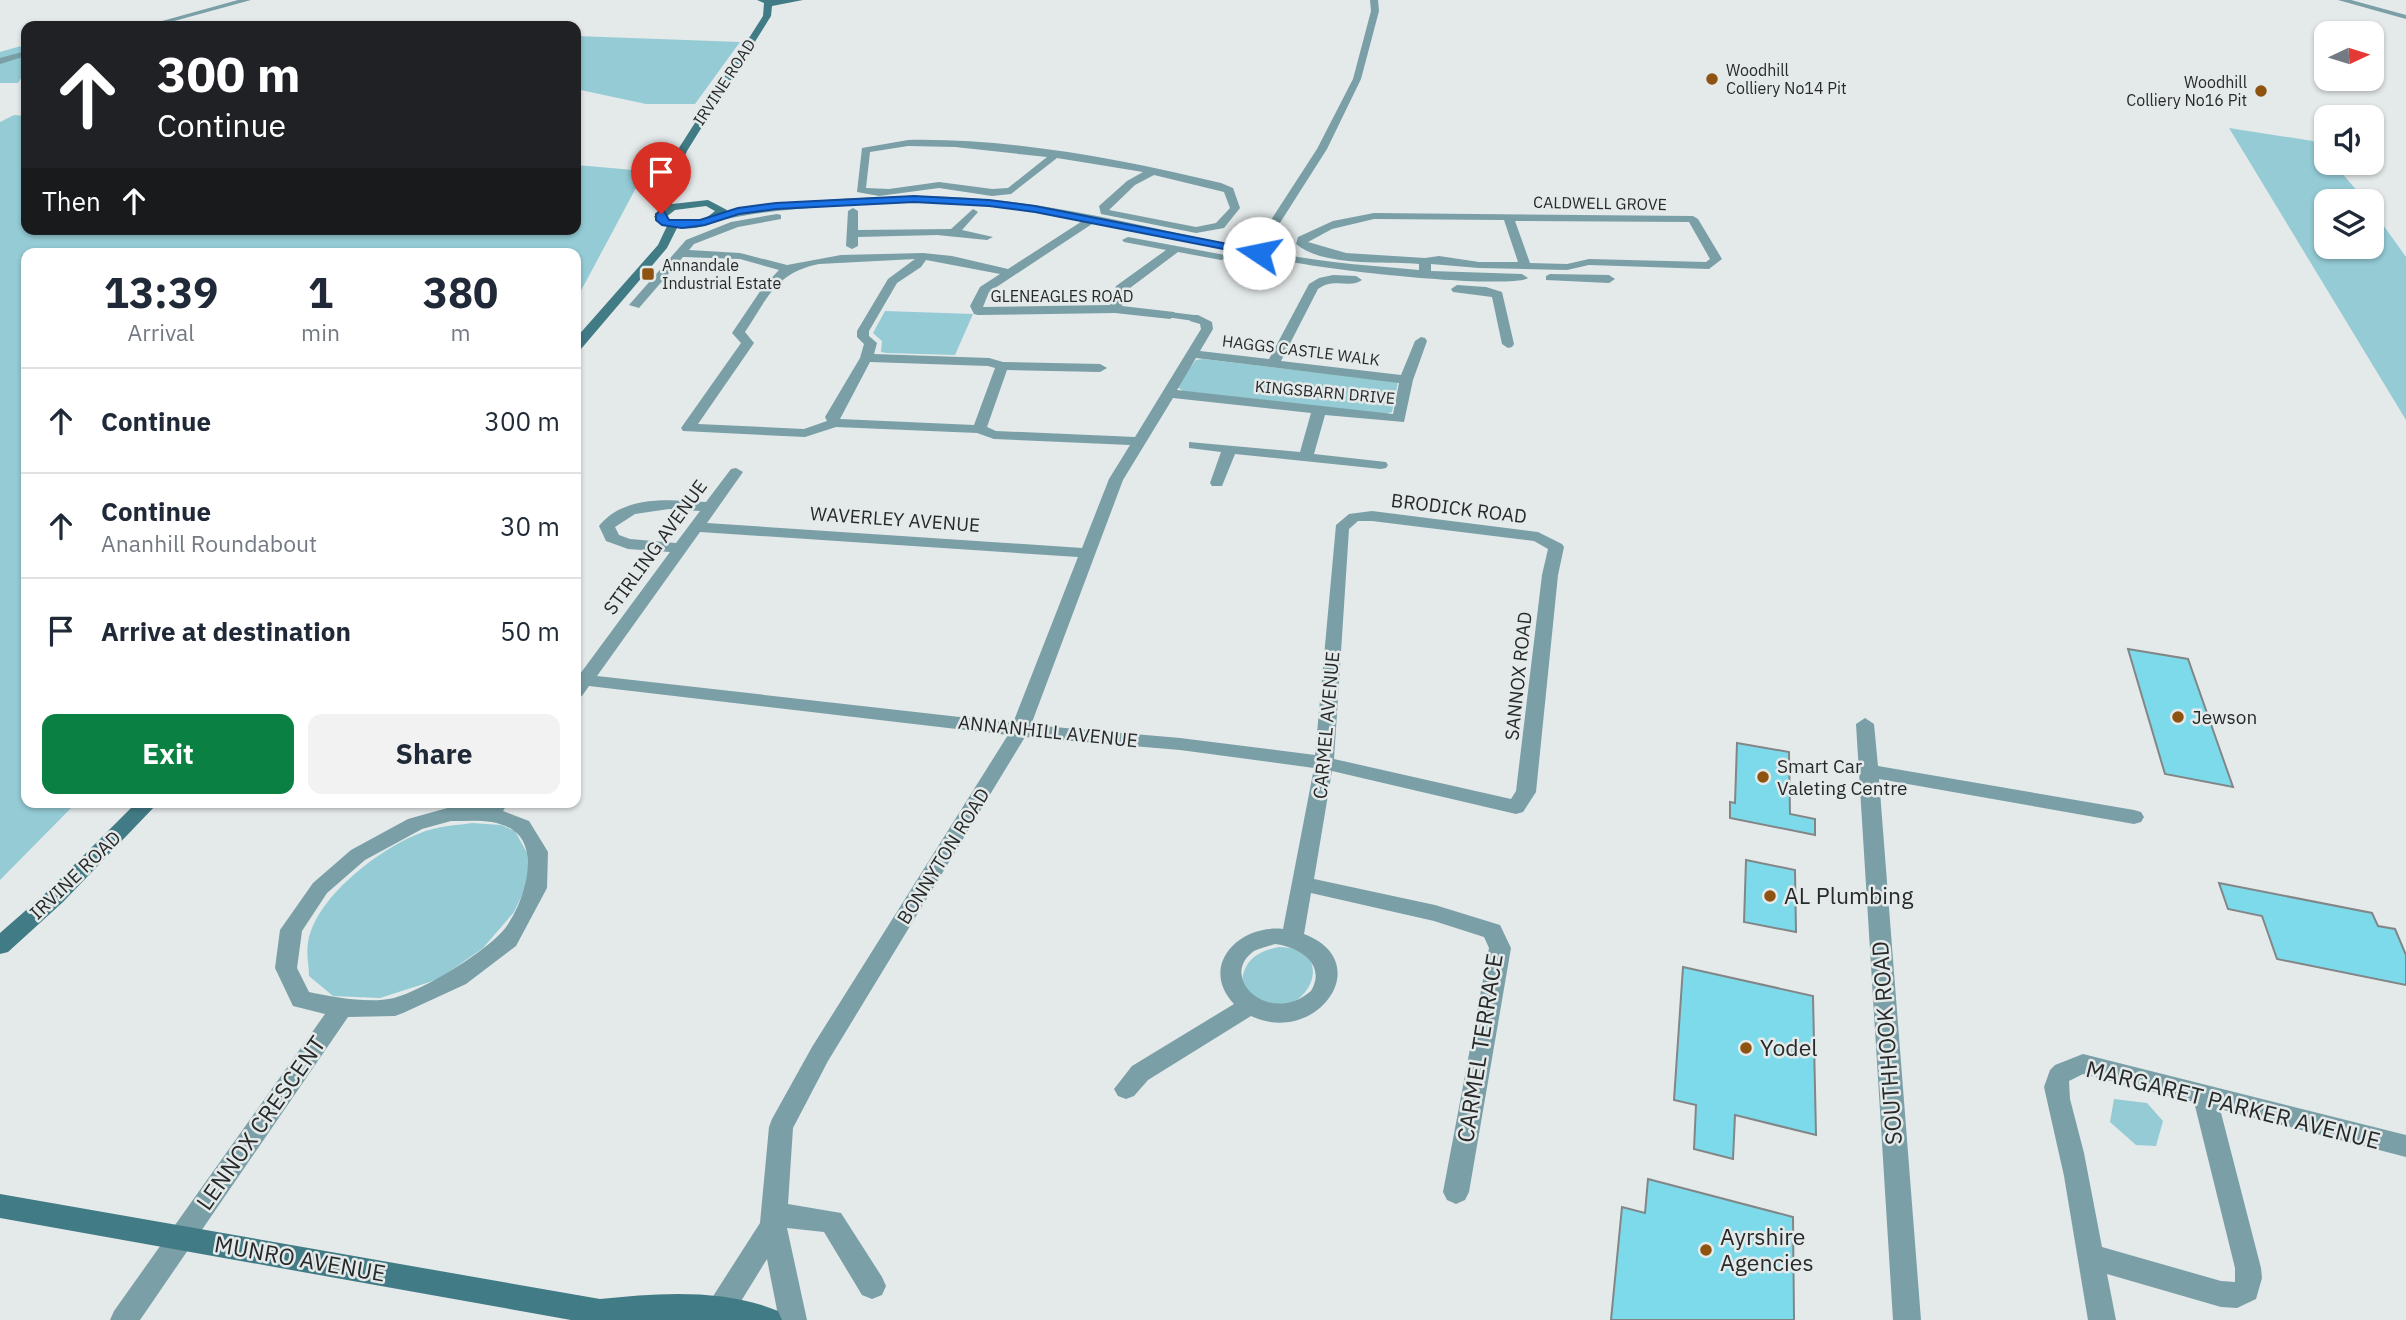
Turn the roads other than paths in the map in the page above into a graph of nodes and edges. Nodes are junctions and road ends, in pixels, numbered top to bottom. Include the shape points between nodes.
1 (247, 0) edge
2 (1374, 0) edge
3 (2342, 0) edge
4 (797, 1) edge
5 (764, 2) edge
6 (767, 16) junction
7 (2406, 17) edge
8 (167, 21) edge
9 (21, 55) edge
10 (0, 61) edge
11 (1055, 155) junction
12 (1152, 172) junction
13 (938, 185) junction
14 (671, 188) junction
15 (933, 200) junction
16 (700, 202) junction
17 (716, 205) junction
18 (768, 207) junction
19 (665, 210) junction
20 (853, 211) dead end
21 (973, 212) dead end
22 (777, 217) dead end
23 (1508, 217) junction
24 (717, 218) junction
25 (1091, 220) junction
26 (701, 223) junction
27 (673, 225) junction
28 (955, 232) junction
29 (853, 234) junction
30 (987, 237) dead end
31 (1128, 240) dead end
32 (663, 246) junction
33 (1175, 249) junction
34 (1251, 249) junction
35 (680, 253) junction
36 (923, 256) junction
37 (1221, 257) dead end
38 (851, 259) junction
39 (1425, 261) junction
40 (1525, 266) junction
41 (788, 269) junction
42 (1008, 273) junction
43 (1425, 275) junction
44 (1609, 279) dead end
45 (635, 305) dead end
46 (1115, 309) junction
47 (1170, 316) joint
48 (1194, 318) joint
49 (581, 340) edge
50 (1421, 341) dead end
51 (1508, 344) dead end
52 (1192, 354) junction
53 (866, 358) junction
54 (1273, 364) junction
55 (1003, 366) junction
56 (1100, 368) dead end
57 (1406, 380) junction
58 (1168, 393) junction
59 (1319, 410) junction
60 (835, 423) junction
61 (979, 429) junction
62 (1138, 442) junction
63 (1194, 445) dead end
64 (1229, 449) junction
65 (1306, 457) junction
66 (1381, 465) dead end
67 (736, 472) dead end
68 (1217, 483) dead end
69 (710, 508) junction
70 (1354, 517) joint
71 (698, 527) junction
72 (1556, 547) joint
73 (680, 548) junction
74 (1090, 553) junction
75 (581, 681) edge
76 (581, 684) edge
77 (1866, 724) dead end
78 (1020, 730) junction
79 (1324, 763) junction
80 (1870, 771) junction
81 (1516, 807) joint
82 (143, 808) edge
83 (495, 808) edge
84 (2134, 817) dead end
85 (1304, 884) junction
86 (1292, 938) junction
87 (0, 946) edge
88 (1248, 1006) junction
89 (342, 1008) junction
90 (1126, 1089) dead end
91 (2205, 1097) junction
92 (2406, 1146) edge
93 (1456, 1192) dead end
94 (0, 1206) edge
95 (774, 1221) junction
96 (179, 1237) junction
97 (2089, 1256) junction
98 (872, 1286) dead end
99 (715, 1315) edge
100 (605, 1316) edge
101 (124, 1320) edge
102 (768, 1320) edge
103 (793, 1320) edge
104 (1907, 1320) edge
105 (2102, 1320) edge

1 - 8 street
2 - 34 street via 1357,79 1322,149 1260,246
3 - 7 street
4 - 5 main road
4 - 6 main road, IRVINE ROAD
5 - 6 main road, IRVINE ROAD
6 - 14 main road, IRVINE ROAD via 692,132
9 - 10 street
11 - 12 street
11 - 13 street via 1007,192
11 - 13 street via 962,144 883,145 866,150 861,190
12 - 12 street via 1114,196 1103,208 1105,212 1196,230 1220,226 1235,208 1229,190
13 - 15 street
14 - 16 main road
14 - 19 main road, IRVINE ROAD
15 - 18 street
15 - 25 street via 989,203
16 - 17 main road
16 - 19 main road
17 - 18 street
17 - 24 main road via 722,211
18 - 24 street
19 - 27 main road via 659,217
20 - 29 street
21 - 28 street
22 - 35 street via 714,231 690,242
23 - 39 street, CALDWELL GROVE via 1374,216 1343,220 1302,239 1302,244 1325,251
23 - 40 street, CALDWELL GROVE
23 - 40 street, CALDWELL GROVE via 1693,219 1716,258 1709,266 1589,262 1567,267
24 - 26 main road
25 - 34 street
25 - 42 street, GLENEAGLES ROAD
26 - 27 main road
26 - 32 main road
27 - 32 main road
28 - 29 street
28 - 30 street
29 - 38 street
31 - 33 street
32 - 49 main road
33 - 37 street
33 - 46 street via 1120,289
34 - 43 street via 1329,265
35 - 41 street via 740,256
35 - 45 street
36 - 38 street
36 - 42 street
36 - 53 street via 892,281 863,331 863,337 872,343
38 - 41 street
39 - 40 street, CALDWELL GROVE
39 - 43 street
41 - 60 street via 738,333 748,342 688,428 805,433
42 - 46 street, GLENEAGLES ROAD via 984,290 978,311
43 - 44 street
46 - 47 street, GLENEAGLES ROAD
47 - 48 street
48 - 52 street, BONNYTON ROAD via 1206,322 1208,329
50 - 57 street, KINGSBARN DRIVE
51 - 54 street via 1498,295 1330,278 1313,287
52 - 54 street, HAGGS CASTLE WALK
52 - 58 street, BONNYTON ROAD
53 - 55 street
53 - 60 street via 832,417
54 - 57 street, HAGGS CASTLE WALK
55 - 56 street via 1074,362
55 - 61 street
57 - 59 street, KINGSBARN DRIVE via 1399,419
58 - 59 street, KINGSBARN DRIVE
58 - 62 street, BONNYTON ROAD
59 - 65 street
60 - 61 street
61 - 62 street via 994,435
62 - 74 street, BONNYTON ROAD via 1117,478
63 - 64 street
64 - 65 street
64 - 68 street
65 - 66 street
67 - 69 street, STIRLING AVENUE
69 - 71 street, STIRLING AVENUE
69 - 73 street via 640,507 624,511 607,526 612,538 628,544
70 - 72 street, BRODICK ROAD via 1538,537
70 - 79 street, CARMEL AVENUE via 1341,528
71 - 73 street, STIRLING AVENUE
71 - 74 street, WAVERLEY AVENUE
72 - 81 street, SANNOX ROAD via 1525,792
73 - 75 street, STIRLING AVENUE
74 - 78 street, BONNYTON ROAD
76 - 78 street, ANNANHILL AVENUE
77 - 80 street, SOUTHHOOK ROAD
78 - 79 street, ANNANHILL AVENUE
78 - 95 street, BONNYTON ROAD via 820,1054 781,1127
79 - 81 street, ANNANHILL AVENUE
79 - 85 street, CARMEL AVENUE
80 - 84 street
80 - 104 street, SOUTHHOOK ROAD
82 - 87 main road, IRVINE ROAD
83 - 89 street, LENNOX CRESCENT via 522,826 538,852 537,888 508,940 458,978 395,1007
83 - 89 street, LENNOX CRESCENT via 415,824 358,855 320,888 291,930 286,968 301,1000
85 - 86 street, CARMEL AVENUE
85 - 93 street, CARMEL TERRACE via 1435,913 1492,931 1500,948
86 - 88 street via 1259,938 1233,958 1228,968 1230,985
86 - 88 street via 1321,956 1328,970 1319,999 1303,1010 1285,1014
88 - 90 street via 1140,1073
89 - 96 street, LENNOX CRESCENT
91 - 92 street, MARGARET PARKER AVENUE
91 - 97 street, MARGARET PARKER AVENUE via 2082,1064 2065,1070 2057,1082 2059,1105 2079,1181
91 - 97 street via 2248,1268 2246,1290 2237,1295 2221,1294
94 - 96 main road, MUNRO AVENUE
95 - 98 street via 832,1221
95 - 99 street, BONNYTON ROAD
95 - 103 street, BONNYTON ROAD
96 - 100 main road, MUNRO AVENUE
96 - 101 street, LENNOX CRESCENT
97 - 105 street, MARGARET PARKER AVENUE
99 - 100 main road, MUNRO AVENUE via 657,1306
99 - 102 main road, MUNRO AVENUE

